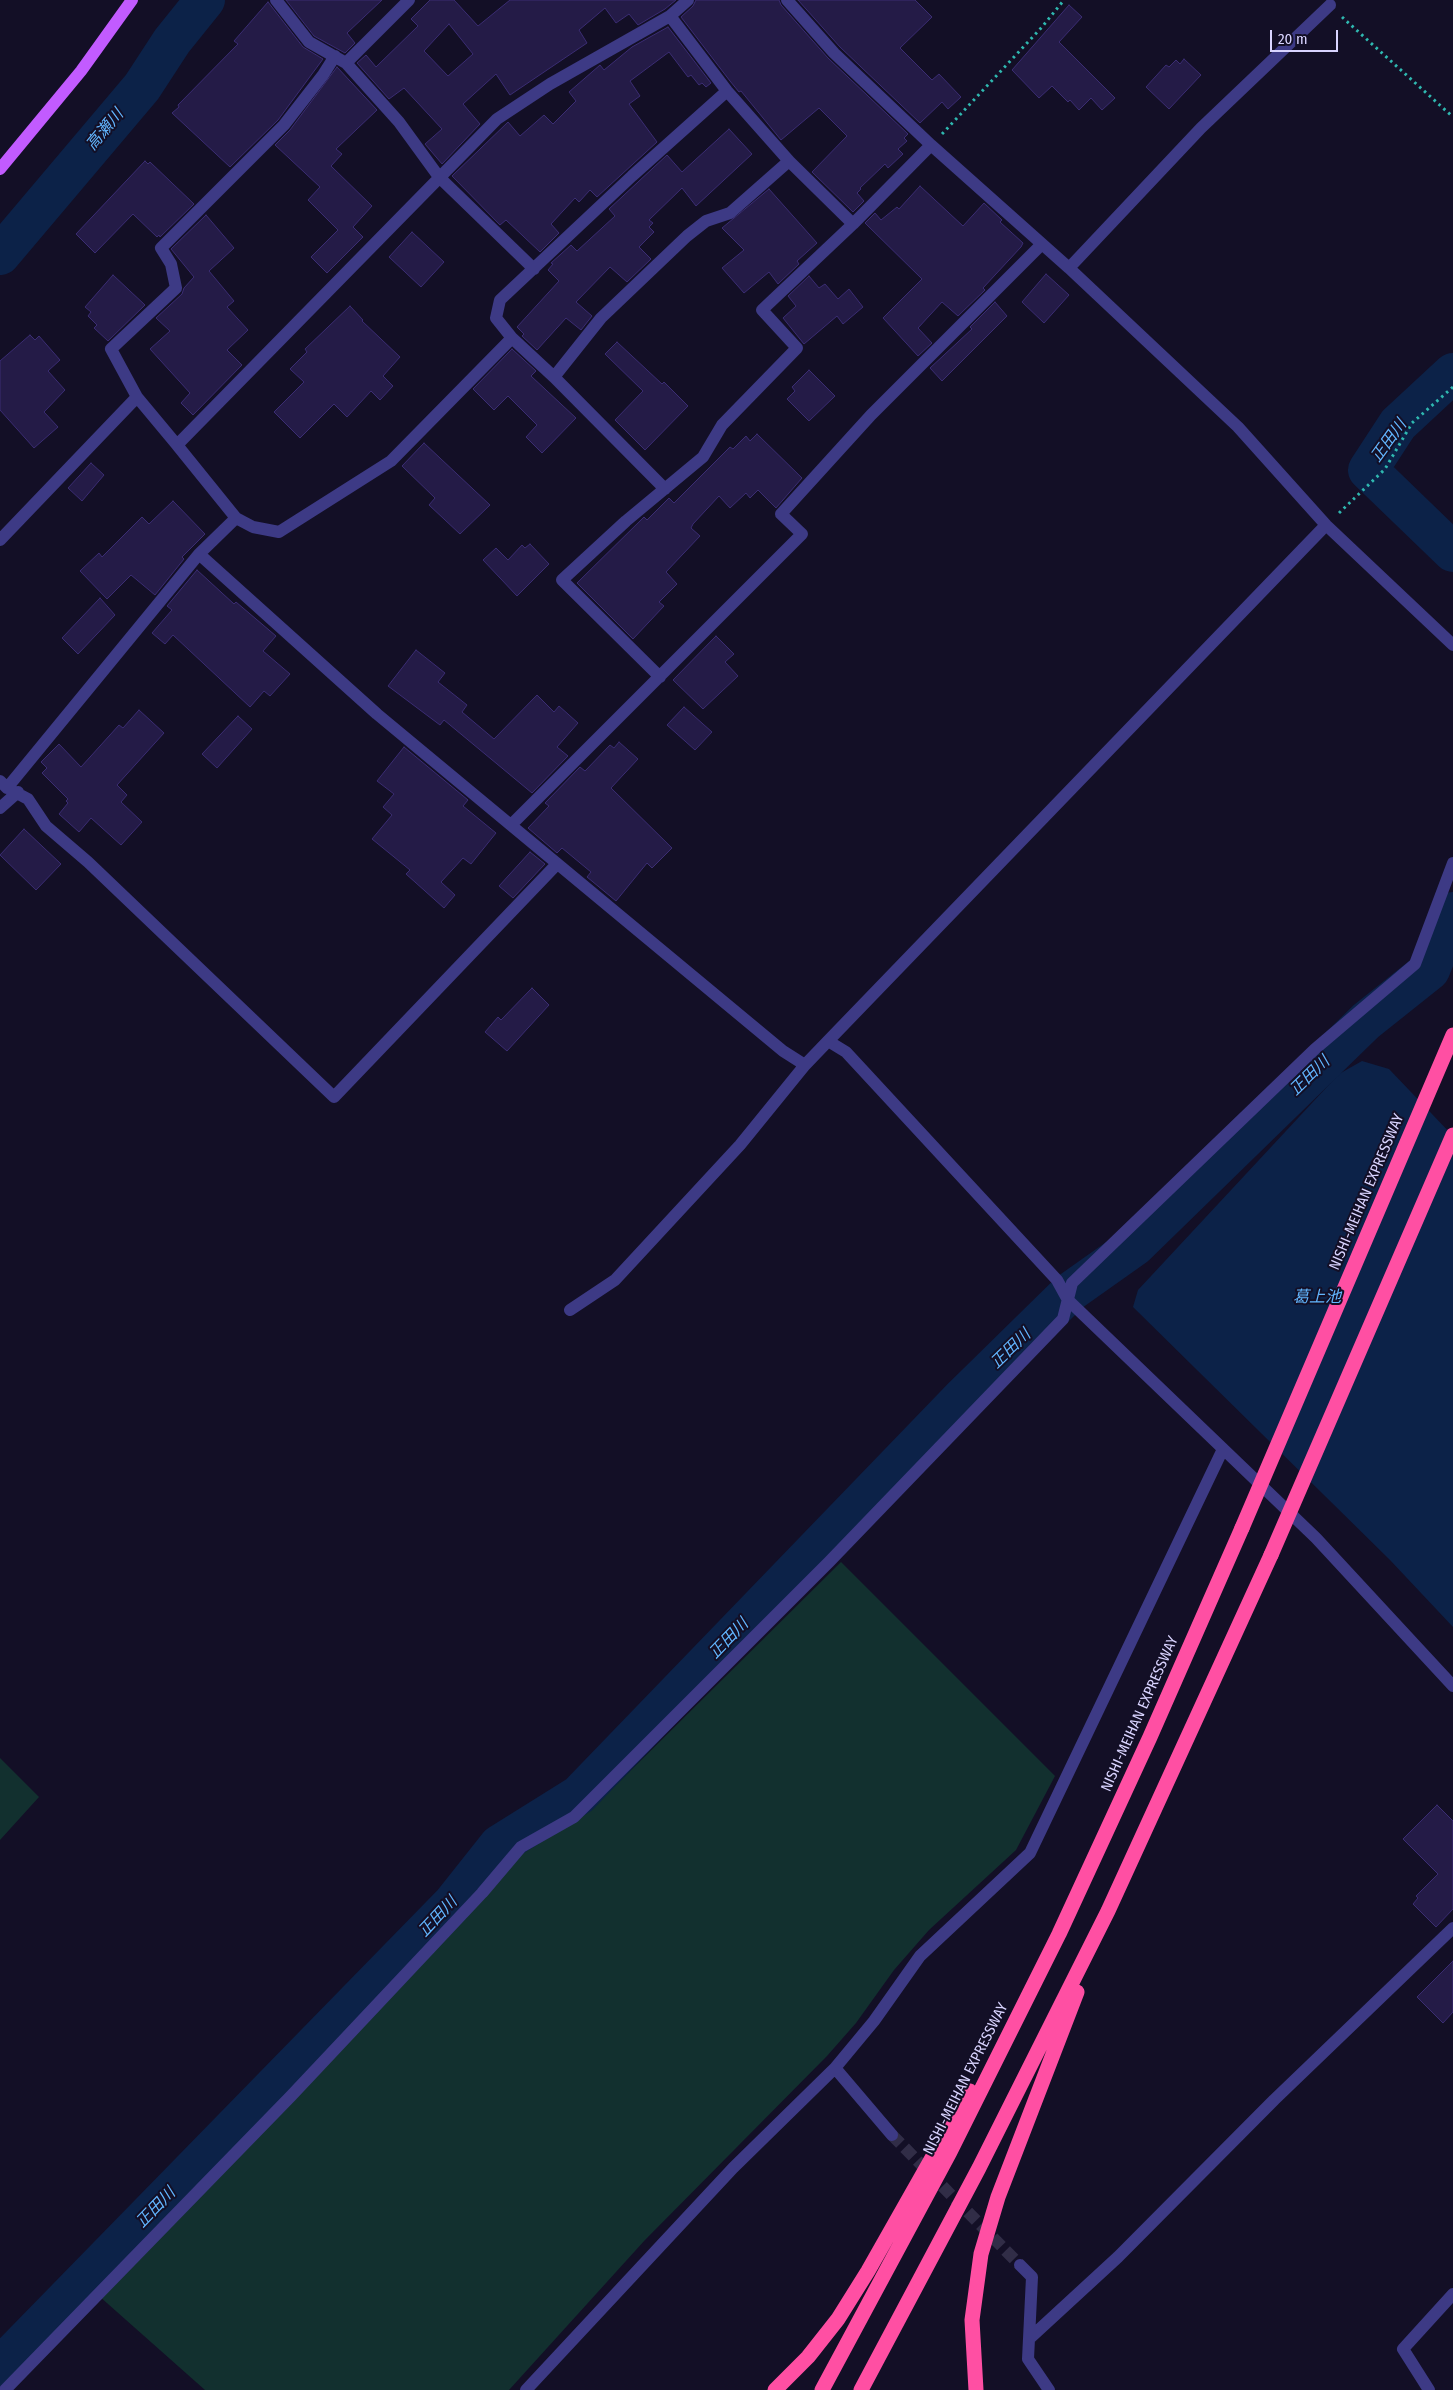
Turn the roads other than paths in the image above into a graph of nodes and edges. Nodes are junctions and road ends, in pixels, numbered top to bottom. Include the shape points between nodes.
1 (132, 0) edge
2 (276, 0) edge
3 (409, 0) edge
4 (688, 0) edge
5 (787, 0) edge
6 (1330, 5) road end
7 (670, 16) junction
8 (340, 59) junction
9 (727, 91) junction
10 (931, 145) junction
11 (789, 162) junction
12 (0, 169) edge
13 (439, 176) junction
14 (853, 224) junction
15 (1041, 245) junction
16 (1069, 268) junction
17 (534, 270) junction
18 (512, 338) junction
19 (554, 377) junction
20 (138, 397) junction
21 (177, 445) junction
22 (665, 489) junction
23 (236, 518) junction
24 (1326, 525) junction
25 (0, 540) edge
26 (199, 554) junction
27 (1453, 645) edge
28 (660, 677) junction
29 (8, 787) edge
30 (0, 808) edge
31 (512, 824) junction
32 (1453, 863) edge
33 (557, 864) junction
34 (1453, 1035) edge
35 (828, 1041) junction
36 (805, 1064) junction
37 (1453, 1135) edge
38 (1068, 1300) junction
39 (570, 1310) dead end
40 (1223, 1449) junction
41 (1453, 1686) edge
42 (1108, 1911) junction
43 (1453, 1928) edge
44 (1059, 1934) junction
45 (835, 2068) junction
46 (892, 2135) tunnel mouth
47 (1020, 2265) tunnel mouth
48 (1453, 2294) edge
49 (1030, 2338) junction
50 (5, 2390) edge
51 (526, 2390) edge
52 (775, 2390) edge
53 (822, 2390) edge
54 (861, 2390) edge
55 (976, 2390) edge
56 (1049, 2390) edge
57 (1429, 2390) edge

1 - 12 main road via 81,70
2 - 8 street via 310,42
3 - 8 street
4 - 7 street
5 - 10 street via 834,52
6 - 16 street via 1201,128
7 - 9 street
7 - 13 street via 550,84 497,119
8 - 13 street via 399,122
8 - 20 street via 323,75 284,125 161,248 171,264 176,288 110,349
9 - 11 street
9 - 17 street
10 - 14 street
10 - 15 street
11 - 14 street
11 - 19 street via 730,213 706,221 687,236 601,318
13 - 17 street
13 - 21 street
14 - 22 street via 762,310 797,348 722,426 703,457
15 - 16 street
15 - 28 street via 872,415 781,514 802,534
16 - 24 street via 1238,427
17 - 18 street via 500,300 496,318
18 - 19 street
18 - 23 street via 391,461 353,486 279,532 253,528
19 - 22 street
20 - 21 street
20 - 25 street
21 - 23 street
22 - 28 street via 562,580
23 - 26 street
24 - 27 street
24 - 35 street
26 - 29 street
26 - 31 street via 377,714
28 - 31 street
29 - 30 street
29 - 33 street via 28,799 46,826 334,1097
31 - 33 street
32 - 38 street via 1415,964 1315,1049 1072,1283
33 - 36 street via 775,1045
34 - 44 highway, NISHI-MEIHAN EXPRESSWAY, bridge via 1242,1528
35 - 36 street
35 - 38 street via 846,1052 866,1073 1057,1280
36 - 39 street via 740,1145 615,1280
37 - 42 highway, bridge via 1271,1555
38 - 40 street
38 - 50 street via 1064,1319 836,1555 574,1817 521,1846 482,1893 291,2096
40 - 41 street via 1316,1538
40 - 45 street via 1030,1853 920,1956 874,2021
42 - 54 highway via 979,2168
42 - 55 highway via 988,2230 976,2283 972,2320
43 - 49 street via 1274,2100 1118,2257
44 - 52 highway via 848,2303 808,2357
44 - 53 highway, NISHI-MEIHAN EXPRESSWAY via 950,2152
45 - 46 street
45 - 51 street via 733,2168
47 - 49 street via 1032,2277
48 - 57 street via 1402,2349
49 - 56 street via 1028,2359

